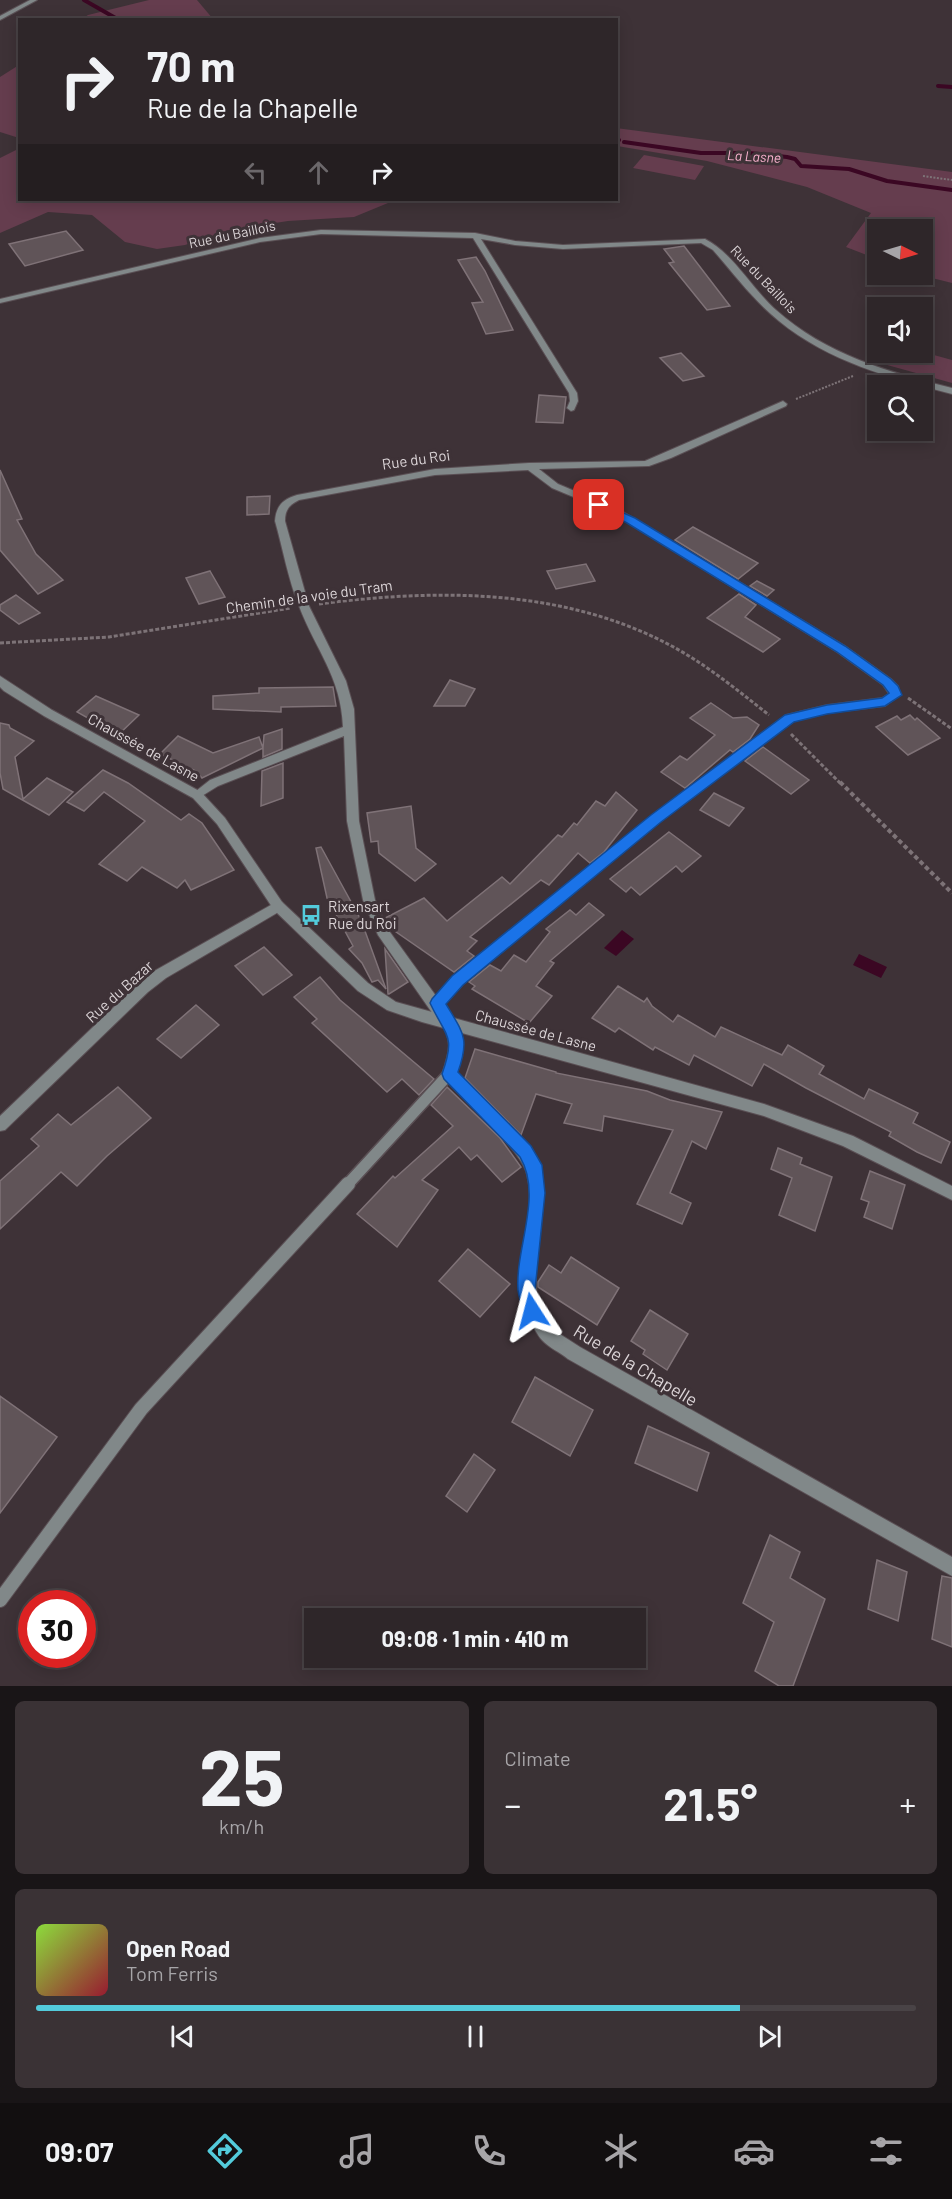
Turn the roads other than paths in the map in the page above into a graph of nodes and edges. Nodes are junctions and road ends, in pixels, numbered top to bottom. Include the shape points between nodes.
1 (33, 0) edge
2 (0, 18) edge
3 (475, 235) junction
4 (0, 301) edge
5 (952, 391) edge
6 (783, 404) road end
7 (571, 408) dead end
8 (529, 466) junction
9 (0, 680) edge
10 (348, 730) junction
11 (197, 795) junction
12 (278, 906) junction
13 (449, 1023) junction
14 (449, 1074) junction
15 (0, 1125) edge
16 (952, 1193) edge
17 (952, 1567) edge
18 (0, 1600) edge

1 - 2 street
3 - 4 street, Rue du Baillois via 297,234
3 - 5 street, Rue du Baillois via 563,247 709,243 781,319 834,353 867,369
3 - 7 street via 573,393
6 - 8 street, Rue du Roi via 646,464
8 - 10 street, Rue du Roi via 435,471 387,479 288,502 282,508 280,521 304,606 341,681
8 - 13 street via 555,486 617,512 832,643 887,682 896,695 885,702 807,713 781,724 656,819 458,980 438,1003
9 - 11 street, Chaussée de Lasne via 48,713
10 - 11 street via 214,783
10 - 13 street, Rue du Roi via 353,821 369,900 382,931
11 - 12 street, Chaussée de Lasne via 221,820
12 - 13 street, Chaussée de Lasne via 363,987 392,1006
12 - 15 street, Rue du Bazar via 161,974
13 - 14 street via 457,1037
13 - 16 street, Chaussée de Lasne via 764,1110 848,1141
14 - 17 street, Rue de la Chapelle via 533,1165 537,1193 527,1290 532,1311 545,1333 643,1393
14 - 18 lane via 141,1409

